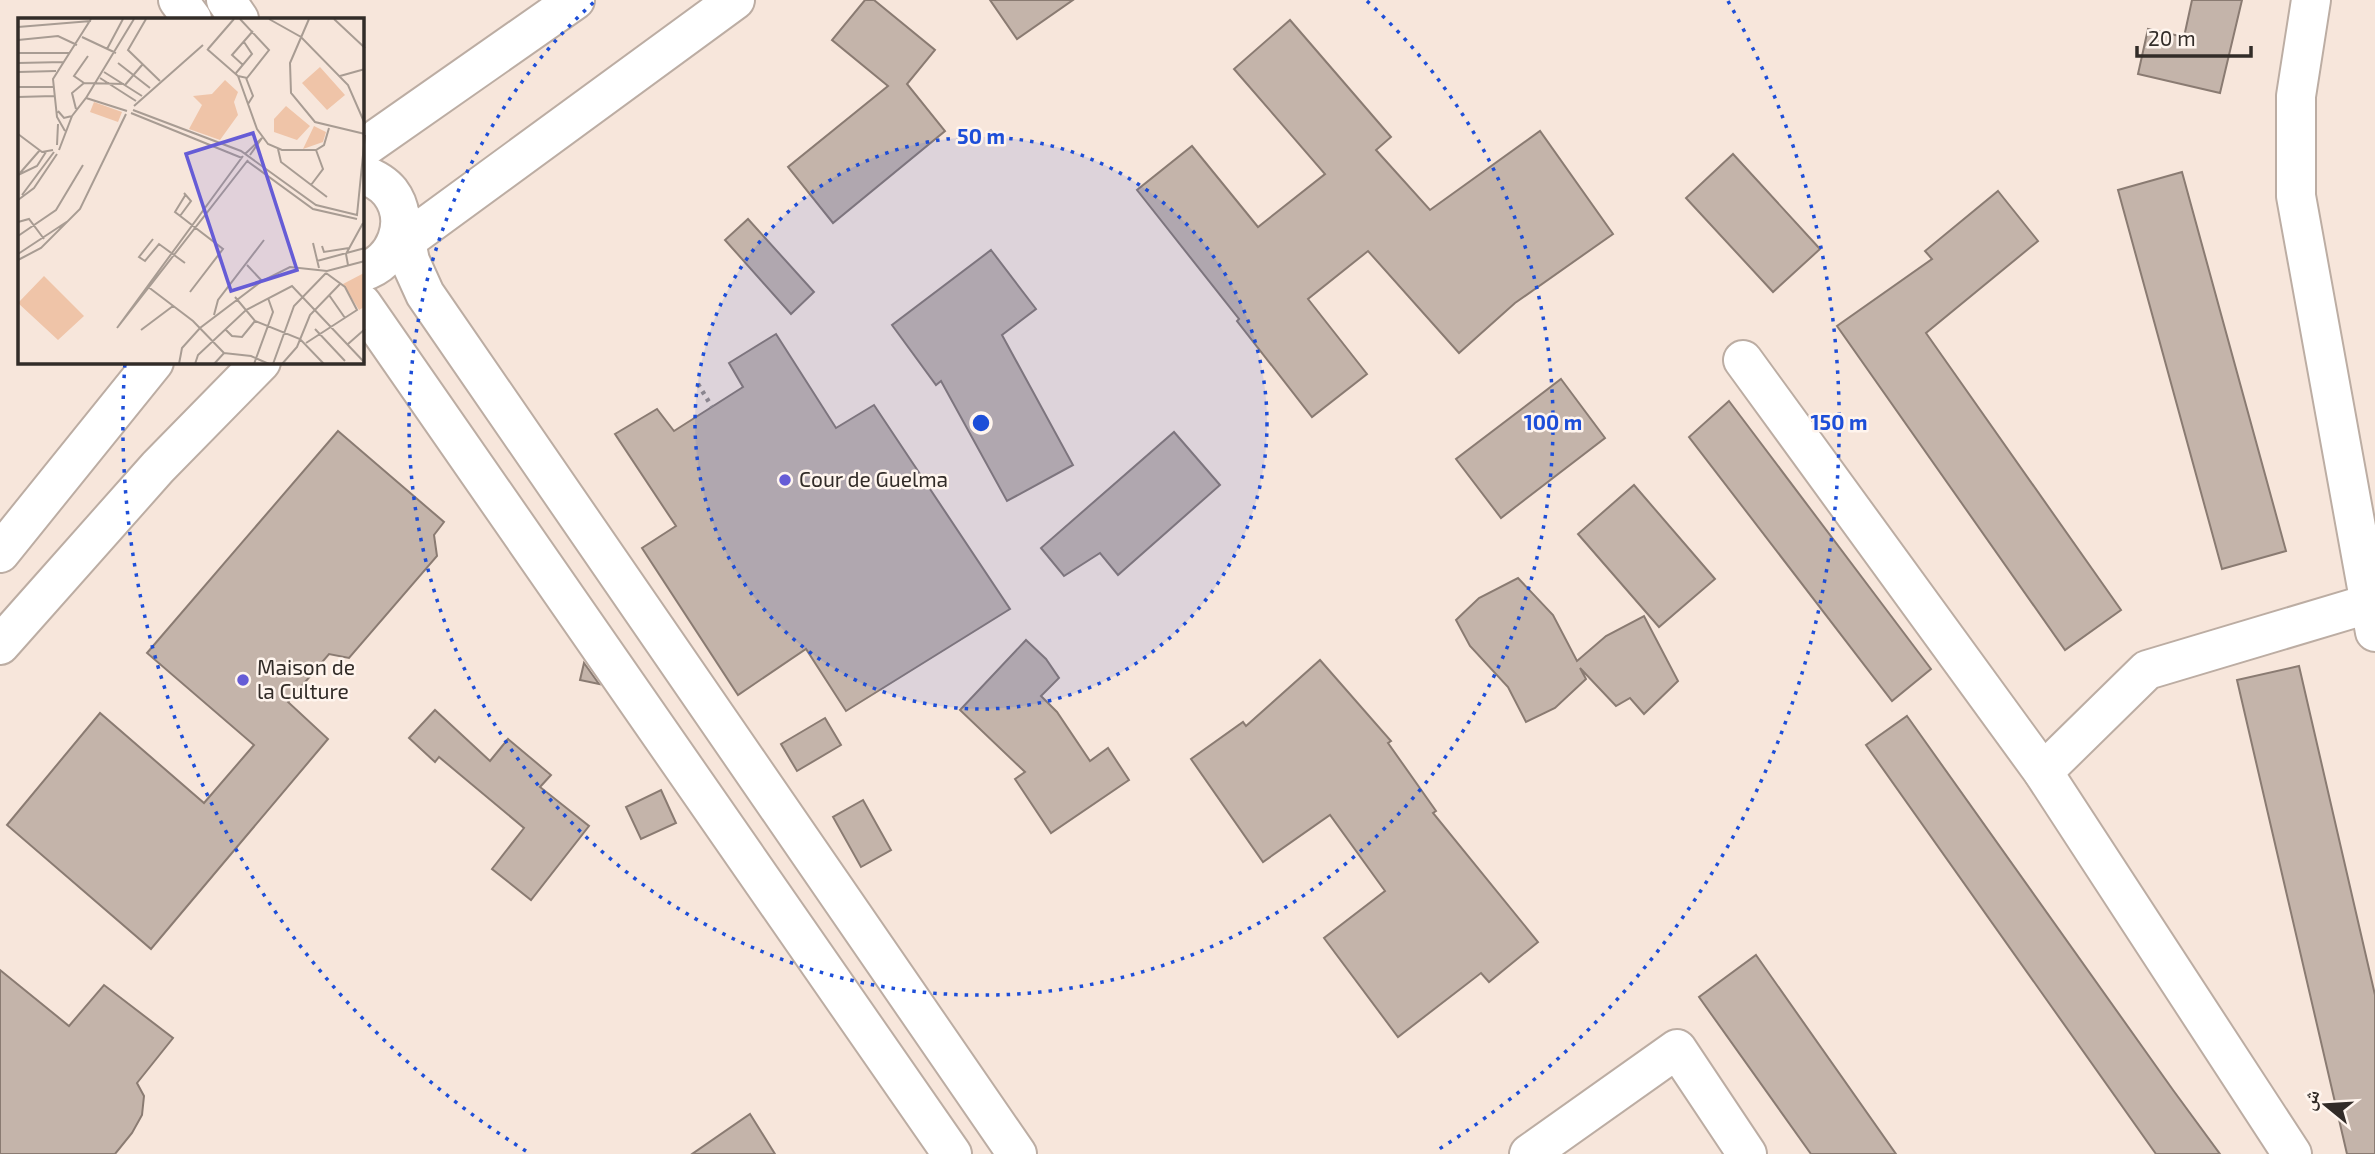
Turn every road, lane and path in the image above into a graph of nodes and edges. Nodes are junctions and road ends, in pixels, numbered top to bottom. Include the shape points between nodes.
1 (178, 0) edge
2 (226, 0) edge
3 (575, 0) edge
4 (735, 0) edge
5 (2311, 0) edge
6 (191, 18) edge
7 (238, 18) edge
8 (364, 148) edge
9 (364, 175) edge
10 (378, 261) edge
11 (1743, 360) dead end
12 (152, 364) edge
13 (259, 364) edge
14 (698, 384) dead end
15 (712, 407) dead end
16 (0, 553) edge
17 (2372, 618) edge
18 (0, 645) edge
19 (2043, 772) junction
20 (952, 1154) edge
21 (1017, 1154) edge
22 (1530, 1154) edge
23 (1747, 1154) edge
24 (2292, 1154) edge

1 - 6 street
2 - 7 street
3 - 8 street
4 - 10 street
5 - 17 street via 2296,96 2297,196
9 - 10 street via 391,193
10 - 20 street
10 - 21 street via 410,261 425,294
11 - 19 street
12 - 16 street
13 - 18 street via 158,467
14 - 15 path
17 - 19 street via 2147,670
19 - 24 street
22 - 23 street via 1677,1049

